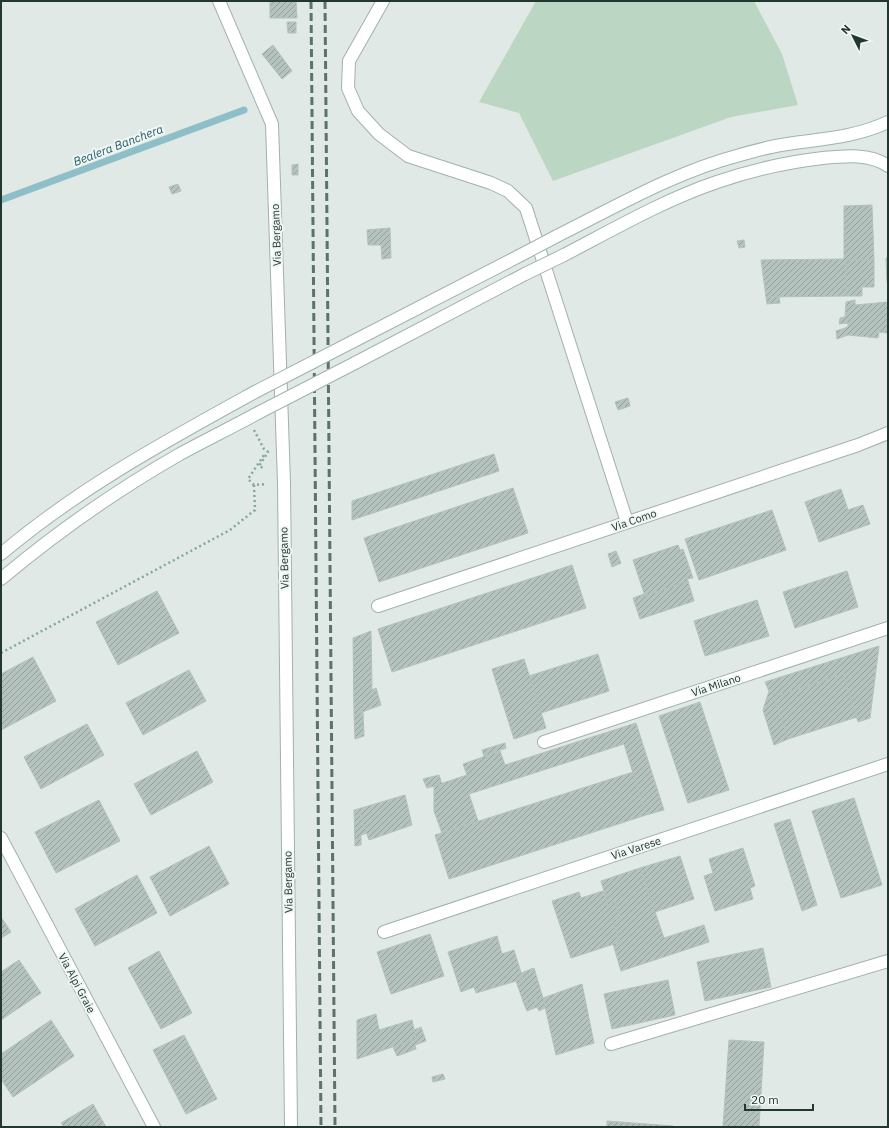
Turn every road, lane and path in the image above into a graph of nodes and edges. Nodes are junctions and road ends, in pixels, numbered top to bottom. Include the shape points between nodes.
1 (219, 1) edge
2 (383, 1) edge
3 (888, 122) edge
4 (888, 166) edge
5 (254, 430) dead end
6 (888, 433) edge
7 (270, 459) dead end
8 (266, 463) dead end
9 (284, 483) junction
10 (254, 485) junction
11 (627, 522) junction
12 (1, 554) edge
13 (1, 579) edge
14 (378, 606) dead end
15 (888, 628) edge
16 (1, 653) edge
17 (544, 742) dead end
18 (888, 764) edge
19 (1, 838) edge
20 (384, 932) dead end
21 (888, 961) edge
22 (611, 1044) dead end
23 (154, 1127) edge
24 (291, 1127) edge

1 - 9 street, Via Bergamo via 272,124
2 - 11 street via 349,61 348,88 358,111 380,134 408,156 491,183 508,192 526,208
3 - 12 street, bridge via 862,132 780,145 740,155 703,166 665,182 178,434 66,504
4 - 13 street, bridge via 862,157 844,156 794,161 716,182 672,200 180,454 47,541
5 - 8 path, bridge via 268,452 259,466 263,468
6 - 11 street, Via Como
7 - 10 path via 264,455 248,479
9 - 10 path
9 - 24 street, Via Bergamo
10 - 16 path via 255,510 230,530
11 - 14 street, Via Como
15 - 17 street, Via Milano
18 - 20 street, Via Varese
19 - 23 street, Via Alpi Graie
21 - 22 street

